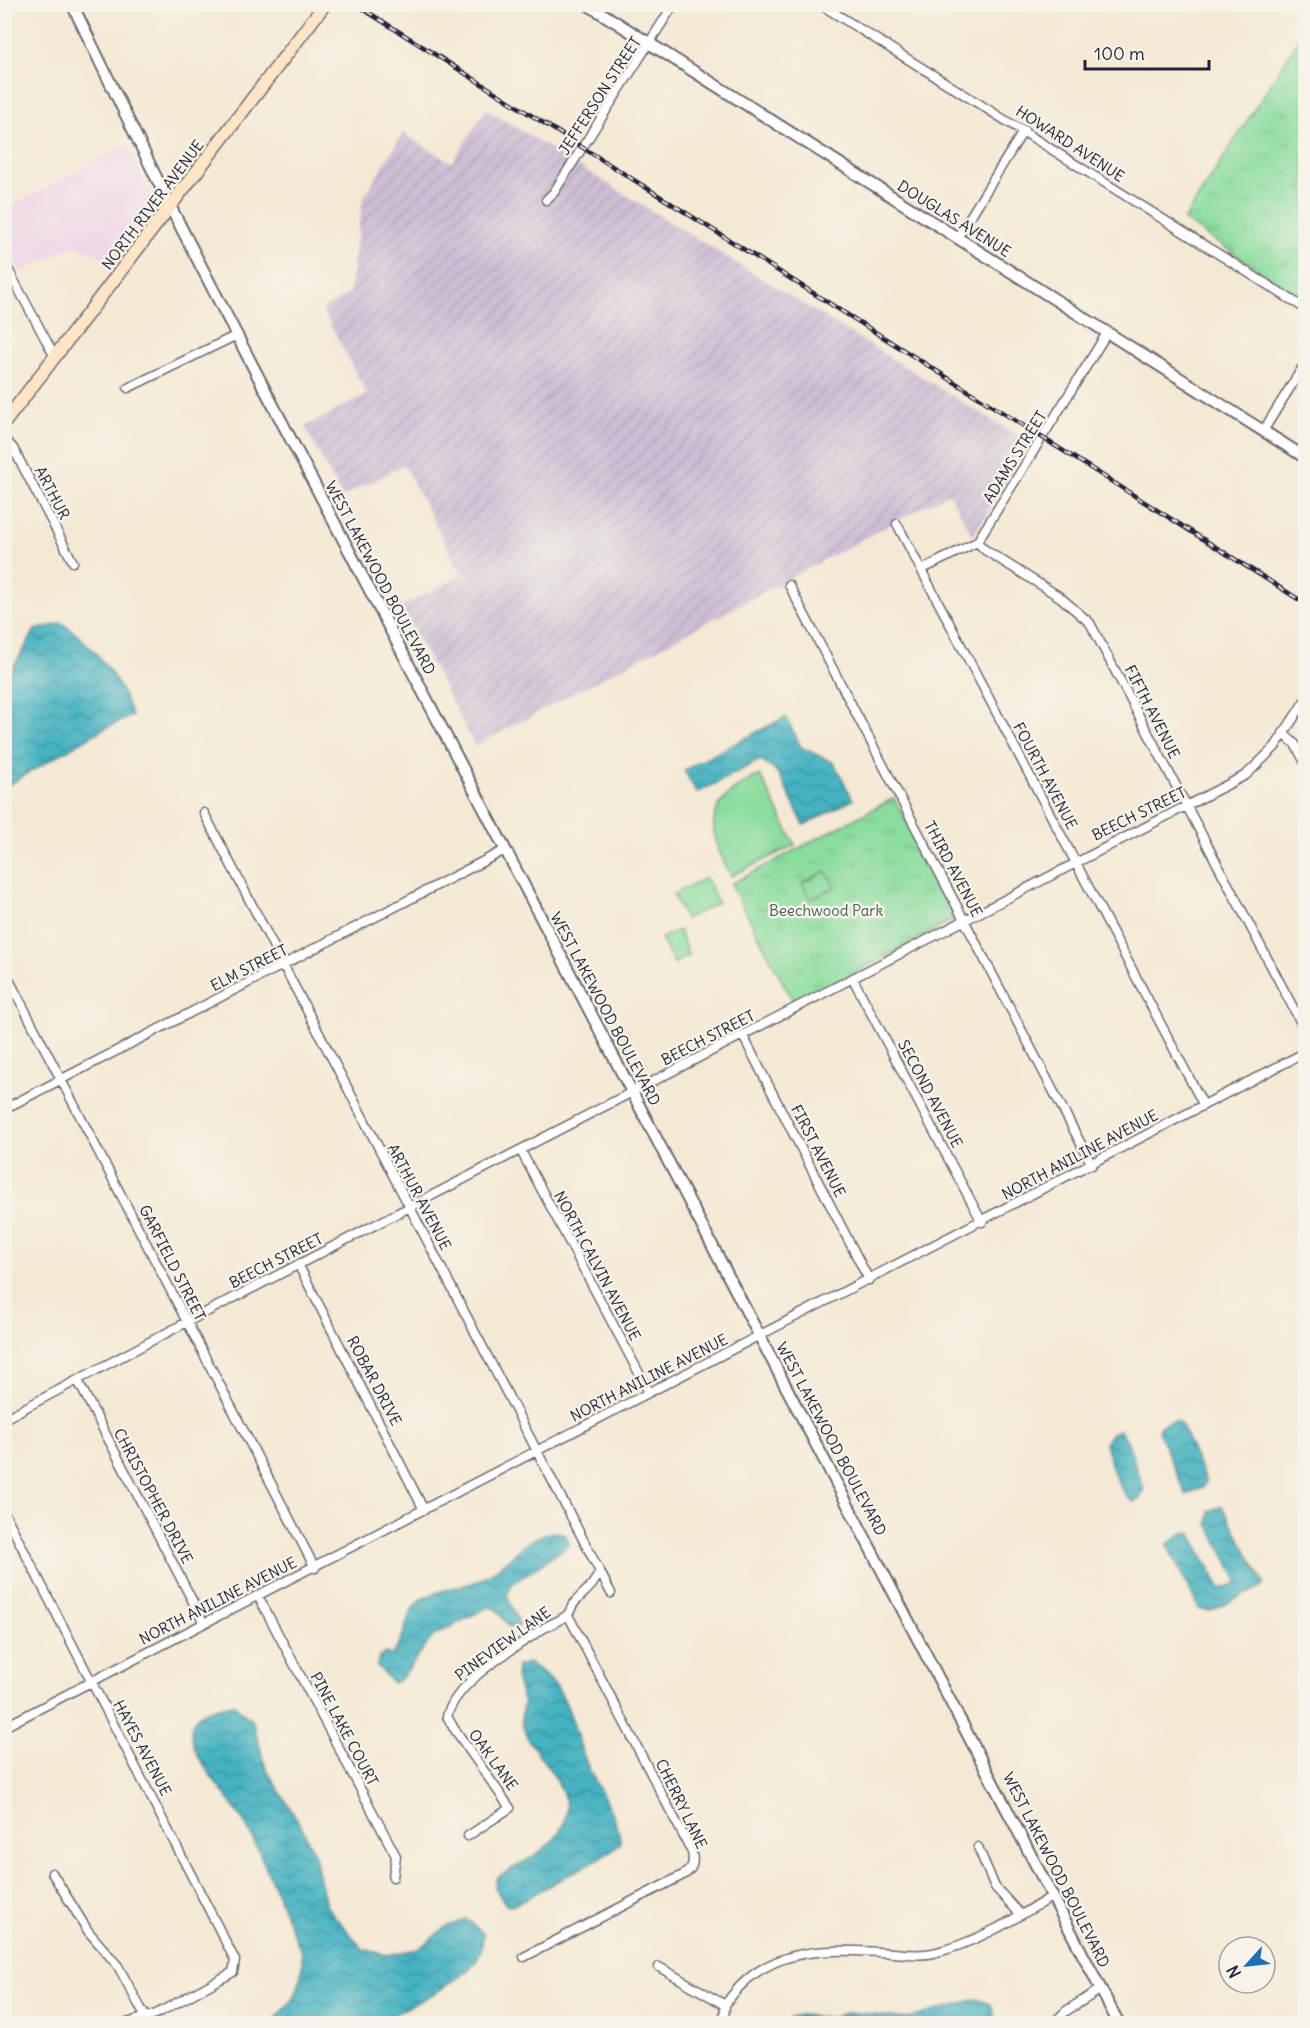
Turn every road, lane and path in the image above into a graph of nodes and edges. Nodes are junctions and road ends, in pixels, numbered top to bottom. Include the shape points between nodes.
1 (72, 4) edge
2 (325, 4) edge
3 (588, 4) edge
4 (674, 4) edge
5 (819, 4) edge
6 (649, 44) junction
7 (1024, 130) junction
8 (546, 200) dead end
9 (170, 206) junction
10 (957, 238) junction
11 (4, 262) edge
12 (1305, 309) edge
13 (1107, 333) junction
14 (237, 335) junction
15 (55, 357) junction
16 (1305, 362) edge
17 (128, 388) dead end
18 (4, 423) edge
19 (1263, 430) junction
20 (4, 439) edge
21 (1305, 458) edge
22 (897, 524) dead end
23 (977, 542) junction
24 (73, 562) dead end
25 (921, 570) junction
26 (789, 585) dead end
27 (1305, 699) edge
28 (1283, 733) junction
29 (1305, 764) edge
30 (1185, 807) junction
31 (204, 813) dead end
32 (505, 850) junction
33 (1074, 861) junction
34 (965, 921) junction
35 (283, 966) junction
36 (4, 970) edge
37 (854, 979) junction
38 (1305, 1032) edge
39 (743, 1036) junction
40 (1305, 1052) edge
41 (62, 1079) junction
42 (631, 1093) junction
43 (1203, 1104) junction
44 (4, 1109) edge
45 (521, 1151) junction
46 (1092, 1165) junction
47 (409, 1207) junction
48 (982, 1222) junction
49 (299, 1266) junction
50 (868, 1280) junction
51 (187, 1322) junction
52 (761, 1336) junction
53 (78, 1381) junction
54 (649, 1392) junction
55 (4, 1419) edge
56 (536, 1451) junction
57 (424, 1510) junction
58 (4, 1512) edge
59 (315, 1568) junction
60 (600, 1571) junction
61 (611, 1593) dead end
62 (258, 1596) junction
63 (568, 1615) junction
64 (204, 1623) junction
65 (91, 1681) junction
66 (447, 1716) joint
67 (4, 1727) edge
68 (468, 1836) dead end
69 (978, 1847) dead end
70 (52, 1873) dead end
71 (393, 1877) dead end
72 (1053, 1896) junction
73 (1022, 1915) junction
74 (524, 1957) dead end
75 (659, 1967) dead end
76 (1101, 1989) junction
77 (725, 2005) junction
78 (146, 2018) junction
79 (124, 2024) edge
80 (724, 2024) edge
81 (1053, 2024) edge
82 (1119, 2024) edge

1 - 9 street, WEST LAKEWOOD BOULEVARD
2 - 9 main road, NORTH RIVER AVENUE
3 - 6 street, DOUGLAS AVENUE
4 - 6 street, JEFFERSON STREET
5 - 7 street, HOWARD AVENUE
6 - 8 street, JEFFERSON STREET
6 - 10 street, DOUGLAS AVENUE
7 - 10 street
7 - 12 street, HOWARD AVENUE
9 - 14 street, WEST LAKEWOOD BOULEVARD
9 - 15 main road, NORTH RIVER AVENUE
10 - 13 street, DOUGLAS AVENUE
11 - 15 street
13 - 19 street, DOUGLAS AVENUE
13 - 23 street, ADAMS STREET
14 - 17 street
14 - 32 street, WEST LAKEWOOD BOULEVARD
15 - 18 main road, NORTH RIVER AVENUE
16 - 19 street
19 - 21 street, DOUGLAS AVENUE
20 - 24 street, ARTHUR via 13,448
22 - 25 street, FOURTH AVENUE
23 - 25 street
23 - 30 street, FIFTH AVENUE via 1060,597 1090,623
25 - 33 street, FOURTH AVENUE
26 - 34 street, THIRD AVENUE
27 - 28 street, BEECH STREET
28 - 29 street via 1295,744
28 - 30 street, BEECH STREET via 1263,761 1246,775
30 - 33 street, BEECH STREET
30 - 38 street, FIFTH AVENUE
31 - 35 street, ARTHUR AVENUE
32 - 35 street, ELM STREET
32 - 42 street, WEST LAKEWOOD BOULEVARD
33 - 34 street, BEECH STREET
33 - 43 street, FOURTH AVENUE
34 - 37 street, BEECH STREET
34 - 46 street, THIRD AVENUE
35 - 41 street, ELM STREET
35 - 47 street, ARTHUR AVENUE
36 - 41 street, GARFIELD STREET
37 - 39 street, BEECH STREET
37 - 48 street, SECOND AVENUE
39 - 42 street, BEECH STREET
39 - 50 street, FIRST AVENUE
40 - 43 street, NORTH ANILINE AVENUE
41 - 44 street, ELM STREET
41 - 51 street, GARFIELD STREET
42 - 45 street, BEECH STREET
42 - 52 street, WEST LAKEWOOD BOULEVARD
43 - 46 street, NORTH ANILINE AVENUE
45 - 47 street, BEECH STREET
45 - 54 street, NORTH CALVIN AVENUE
46 - 48 street, NORTH ANILINE AVENUE
47 - 49 street, BEECH STREET
47 - 56 street, ARTHUR AVENUE
48 - 50 street, NORTH ANILINE AVENUE
49 - 51 street, BEECH STREET
49 - 57 street, ROBAR DRIVE
50 - 52 street, NORTH ANILINE AVENUE
51 - 53 street, BEECH STREET
51 - 59 street, GARFIELD STREET
52 - 54 street, NORTH ANILINE AVENUE
52 - 72 street, WEST LAKEWOOD BOULEVARD
53 - 55 street, BEECH STREET
53 - 64 street, CHRISTOPHER DRIVE
54 - 56 street, NORTH ANILINE AVENUE
56 - 57 street, NORTH ANILINE AVENUE
56 - 60 street, ARTHUR AVENUE
57 - 59 street, NORTH ANILINE AVENUE
58 - 65 street, HAYES AVENUE
59 - 62 street, NORTH ANILINE AVENUE
60 - 61 street, ARTHUR AVENUE
60 - 63 street, PINEVIEW LANE
62 - 64 street, NORTH ANILINE AVENUE
62 - 71 street, PINE LAKE COURT via 396,1856
63 - 66 street, PINEVIEW LANE via 460,1690
63 - 74 street, CHERRY LANE via 692,1852 694,1863 683,1875
64 - 65 street, NORTH ANILINE AVENUE
65 - 67 street, NORTH ANILINE AVENUE
65 - 78 street, HAYES AVENUE via 235,1960 232,1972
66 - 68 street, OAK LANE via 510,1808
69 - 73 street via 995,1887
70 - 78 street via 88,1931 118,1966
72 - 73 street
72 - 76 street, WEST LAKEWOOD BOULEVARD
73 - 77 street via 934,1952 911,1955 822,1950 788,1957 754,1971 737,1986
75 - 77 street
76 - 81 street
76 - 82 street, WEST LAKEWOOD BOULEVARD
77 - 80 street
78 - 79 street

